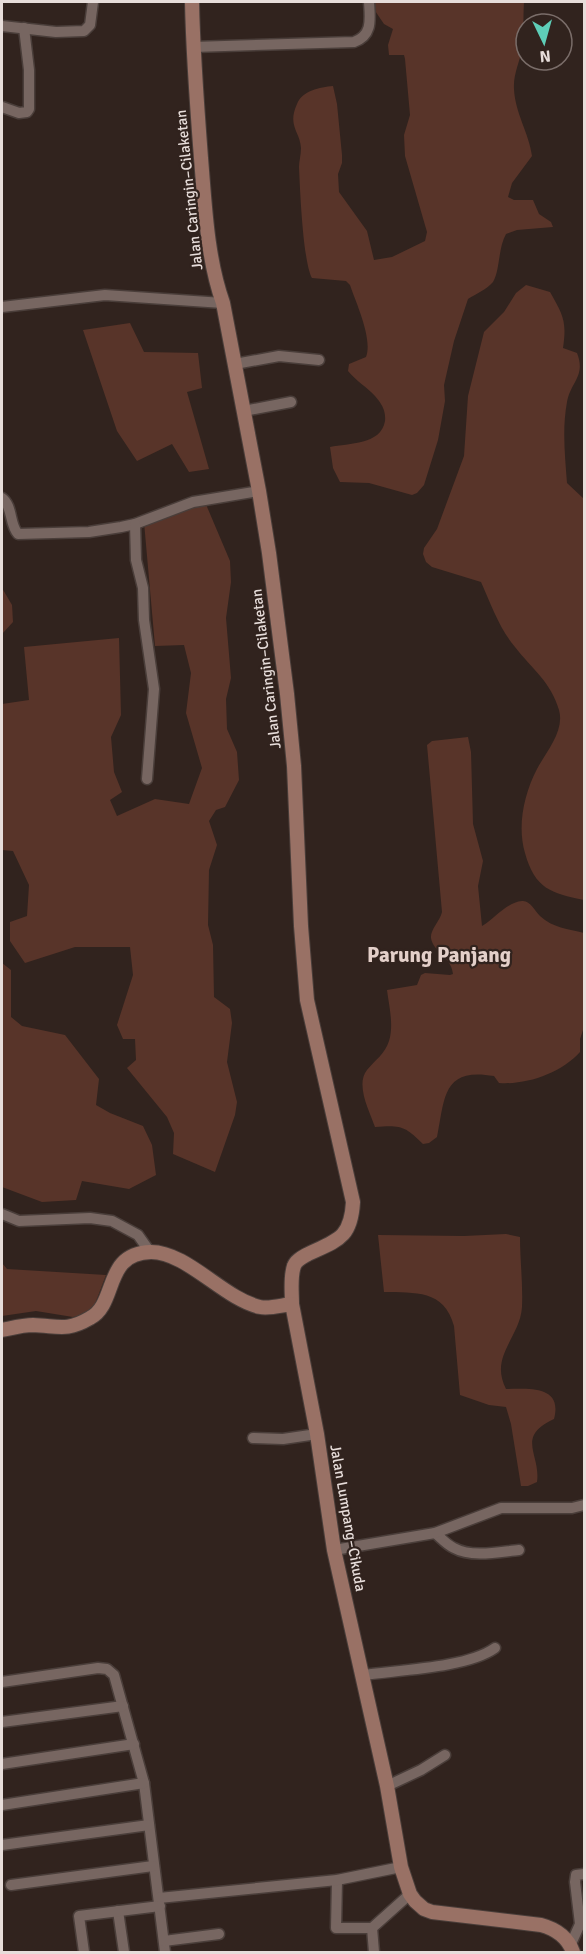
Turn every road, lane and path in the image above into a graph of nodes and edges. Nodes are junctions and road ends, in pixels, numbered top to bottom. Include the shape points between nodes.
1 (93, 2) edge
2 (192, 2) edge
3 (369, 2) edge
4 (2, 26) edge
5 (24, 28) junction
6 (193, 46) junction
7 (2, 107) edge
8 (223, 303) junction
9 (2, 308) edge
10 (319, 360) dead end
11 (235, 364) junction
12 (291, 402) dead end
13 (244, 411) junction
14 (259, 490) junction
15 (2, 498) edge
16 (135, 524) junction
17 (147, 779) dead end
18 (2, 1214) edge
19 (150, 1252) junction
20 (292, 1304) junction
21 (2, 1329) edge
22 (317, 1434) junction
23 (253, 1438) dead end
24 (585, 1505) edge
25 (435, 1533) junction
26 (334, 1550) junction
27 (519, 1550) dead end
28 (495, 1648) dead end
29 (363, 1675) junction
30 (2, 1682) edge
31 (123, 1706) junction
32 (2, 1722) edge
33 (134, 1744) junction
34 (445, 1755) dead end
35 (2, 1764) edge
36 (144, 1784) junction
37 (387, 1786) junction
38 (2, 1805) edge
39 (148, 1825) junction
40 (2, 1845) edge
41 (153, 1866) junction
42 (401, 1867) junction
43 (585, 1874) edge
44 (337, 1880) junction
45 (11, 1885) dead end
46 (410, 1894) junction
47 (160, 1902) junction
48 (118, 1911) junction
49 (372, 1928) junction
50 (219, 1934) dead end
51 (164, 1941) junction
52 (572, 1949) edge
53 (84, 1953) edge
54 (124, 1953) edge
55 (165, 1953) edge
56 (374, 1953) edge

1 - 5 street via 90,25 84,31
2 - 6 street, Jalan Caringin–Cilaketan
3 - 6 street via 367,33 354,42
4 - 5 street
5 - 7 street via 29,109 19,113
6 - 8 street, Jalan Caringin–Cilaketan via 204,194 215,281
8 - 9 street via 105,295
8 - 11 street, Jalan Caringin–Cilaketan
10 - 11 street via 279,356
11 - 13 street, Jalan Caringin–Cilaketan
12 - 13 street
13 - 14 street, Jalan Caringin–Cilaketan
14 - 16 street via 193,502
14 - 20 street, Jalan Caringin–Cilaketan via 293,756 307,1000 353,1202 345,1234 295,1264
15 - 16 street via 18,534 88,532
16 - 17 street via 136,560 143,588 154,689
18 - 19 street via 19,1221 112,1221 138,1235
19 - 20 street via 176,1259 253,1304
19 - 21 street via 126,1258 94,1317 74,1327 31,1325
20 - 22 street, Jalan Lumpang–Cikuda
22 - 23 street
22 - 26 street, Jalan Lumpang–Cikuda
24 - 25 street via 501,1508
25 - 26 street
25 - 27 street via 462,1551
26 - 29 street, Jalan Lumpang–Cikuda
28 - 29 street via 468,1661
29 - 37 street, Jalan Lumpang–Cikuda
30 - 31 street via 107,1669 114,1675
31 - 32 street
31 - 33 street
33 - 35 street
33 - 36 street
34 - 37 street
36 - 38 street
36 - 39 street
37 - 42 street, Jalan Lumpang–Cikuda
39 - 40 street
39 - 41 street
41 - 45 street
41 - 47 street
42 - 44 street
42 - 46 street, Jalan Lumpang–Cikuda
43 - 52 street via 576,1875 580,1924
44 - 47 street
44 - 49 street via 336,1928
46 - 49 street
46 - 52 street via 432,1912 552,1928
47 - 48 street
47 - 51 street
48 - 53 street via 79,1916
48 - 54 street
49 - 56 street
50 - 51 street
51 - 55 street

